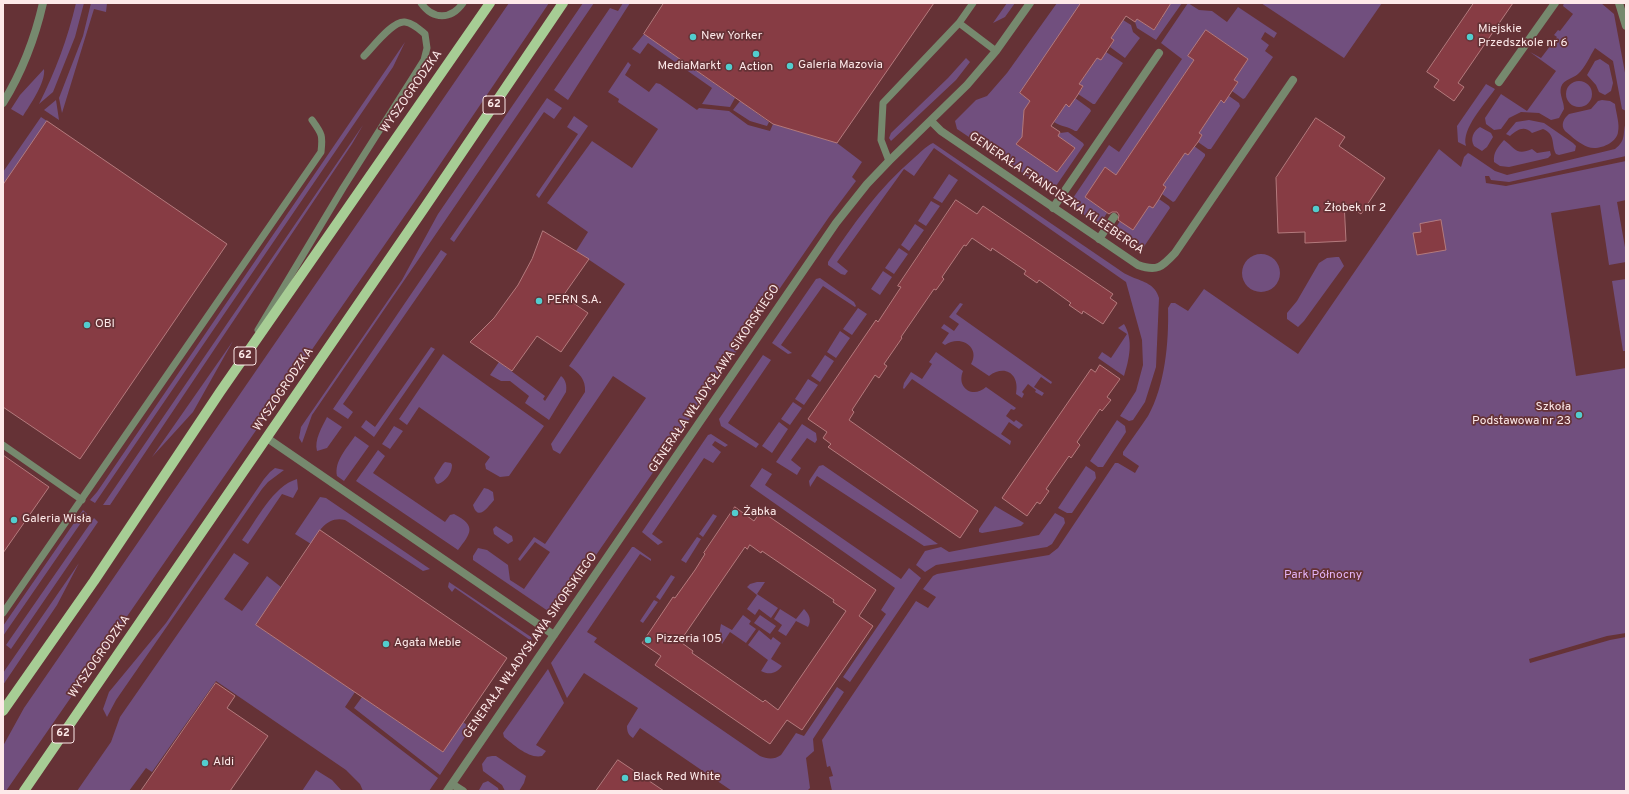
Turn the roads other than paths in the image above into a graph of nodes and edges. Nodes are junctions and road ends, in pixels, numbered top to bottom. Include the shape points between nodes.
1 (43, 3) edge
2 (421, 3) edge
3 (463, 3) edge
4 (490, 3) edge
5 (563, 3) edge
6 (973, 3) edge
7 (1030, 3) edge
8 (1554, 3) edge
9 (1619, 3) edge
10 (959, 23) junction
11 (1626, 24) edge
12 (996, 51) junction
13 (1159, 53) dead end
14 (364, 56) dead end
15 (1293, 80) dead end
16 (1499, 82) dead end
17 (3, 103) edge
18 (312, 120) dead end
19 (931, 121) junction
20 (889, 160) junction
21 (1053, 208) junction
22 (1114, 217) dead end
23 (1099, 239) junction
24 (220, 392) junction
25 (267, 438) junction
26 (3, 445) edge
27 (82, 500) junction
28 (3, 613) edge
29 (554, 635) junction
30 (3, 711) edge
31 (452, 784) junction
32 (24, 791) edge
33 (446, 791) edge
34 (463, 791) edge

1 - 17 street via 34,38
2 - 3 lane via 430,12 443,16 455,12
4 - 24 main road, WYSZOGRODZKA / 62
5 - 25 main road, WYSZOGRODZKA / 62
6 - 10 lane
7 - 12 street, GENERAŁA WŁADYSŁAWA SIKORSKIEGO
8 - 16 street
9 - 11 street
10 - 12 lane
10 - 20 lane via 883,102 881,140
12 - 19 street, GENERAŁA WŁADYSŁAWA SIKORSKIEGO
13 - 21 street
14 - 24 lane via 399,22 412,24 425,34 427,48 424,60 343,188
15 - 23 street, GENERAŁA FRANCISZKA KLEEBERGA via 1175,253 1164,265 1154,269 1138,265
18 - 27 lane via 323,139 321,152
19 - 20 street, GENERAŁA WŁADYSŁAWA SIKORSKIEGO
19 - 21 street, GENERAŁA FRANCISZKA KLEEBERGA via 941,131
20 - 29 street, GENERAŁA WŁADYSŁAWA SIKORSKIEGO via 836,223
21 - 23 street, GENERAŁA FRANCISZKA KLEEBERGA
22 - 23 street
24 - 30 main road, WYSZOGRODZKA / 62 via 94,581
25 - 29 street
25 - 32 main road, WYSZOGRODZKA / 62
26 - 27 lane
27 - 28 lane
29 - 31 street, GENERAŁA WŁADYSŁAWA SIKORSKIEGO
31 - 33 street, GENERAŁA WŁADYSŁAWA SIKORSKIEGO
31 - 34 street

